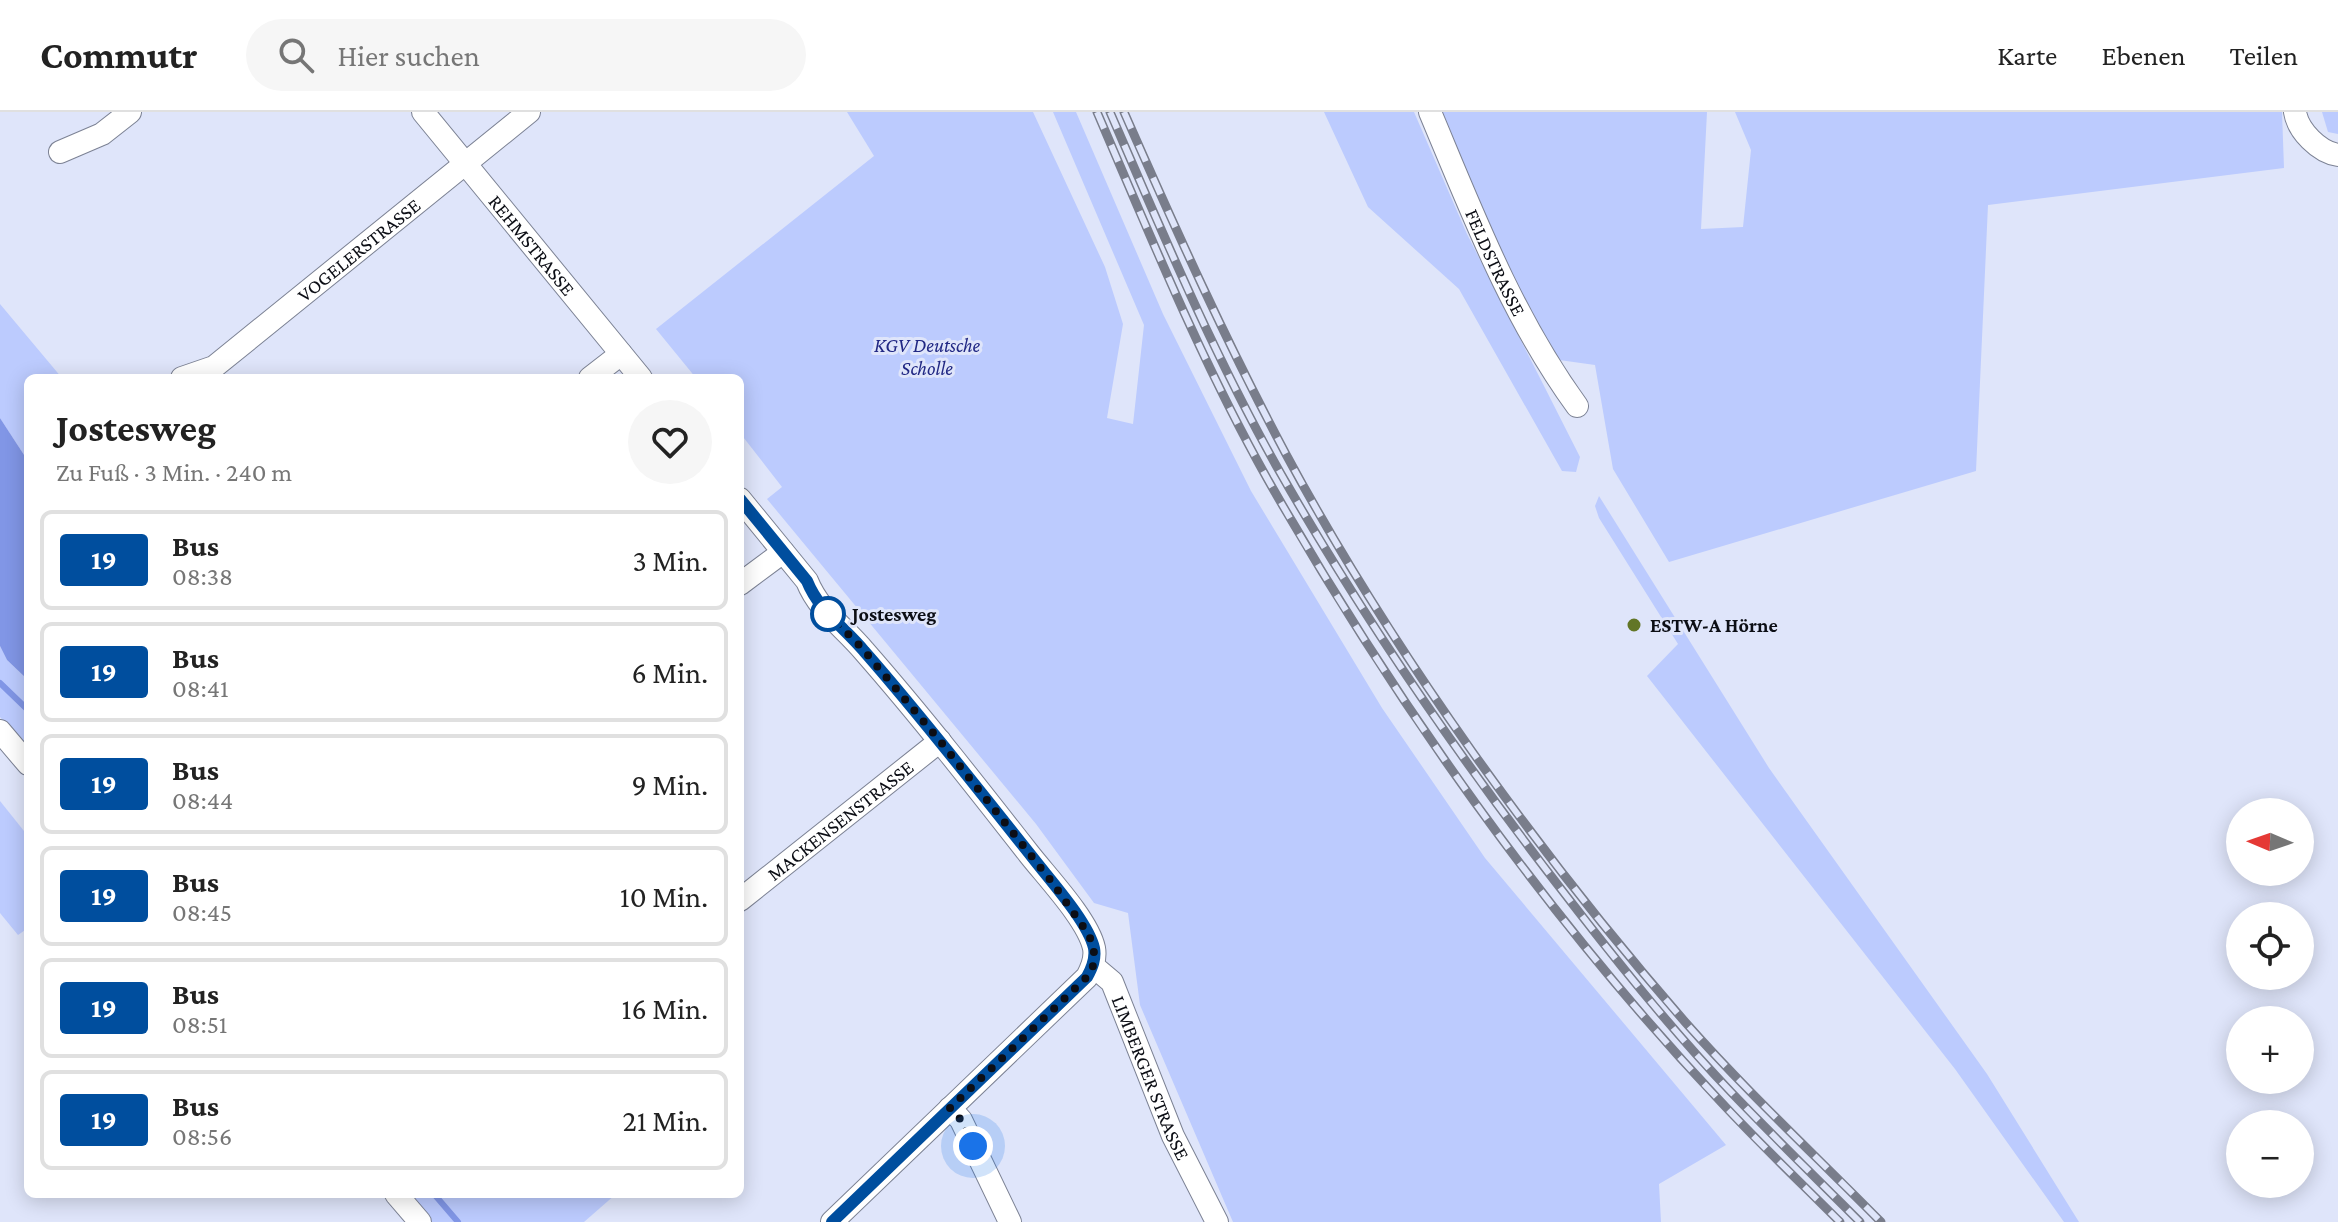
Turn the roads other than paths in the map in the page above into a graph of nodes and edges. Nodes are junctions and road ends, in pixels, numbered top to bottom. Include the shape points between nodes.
1 (130, 112) edge
2 (423, 112) edge
3 (529, 112) edge
4 (1430, 112) edge
5 (2295, 112) edge
6 (60, 152) dead end
7 (2338, 155) edge
8 (465, 163) junction
9 (621, 354) junction
10 (194, 374) edge
11 (595, 374) edge
12 (638, 374) edge
13 (1577, 406) dead end
14 (744, 504) edge
15 (783, 552) junction
16 (744, 581) edge
17 (0, 731) edge
18 (940, 741) junction
19 (24, 759) edge
20 (744, 897) edge
21 (1093, 966) junction
22 (950, 1108) junction
23 (399, 1198) edge
24 (420, 1222) edge
25 (832, 1222) edge
26 (1010, 1222) edge
27 (1217, 1222) edge

1 - 6 street via 102,134
2 - 8 street, REHMSTRASSE
3 - 8 street, VOGELERSTRASSE
4 - 13 street, FELDSTRASSE via 1480,231 1546,363
5 - 7 street via 2297,125 2327,153
8 - 9 street, REHMSTRASSE
8 - 10 street, VOGELERSTRASSE via 214,367
9 - 11 street
9 - 12 street, REHMSTRASSE
14 - 15 street
15 - 16 street
15 - 18 street via 827,614
17 - 19 street
18 - 20 street, MACKENSENSTRASSE
18 - 21 street via 1089,935
21 - 22 street via 1080,985
21 - 27 street, LIMBERGER STRASSE via 1112,982 1173,1136
22 - 25 street
22 - 26 street via 961,1120
23 - 24 street

